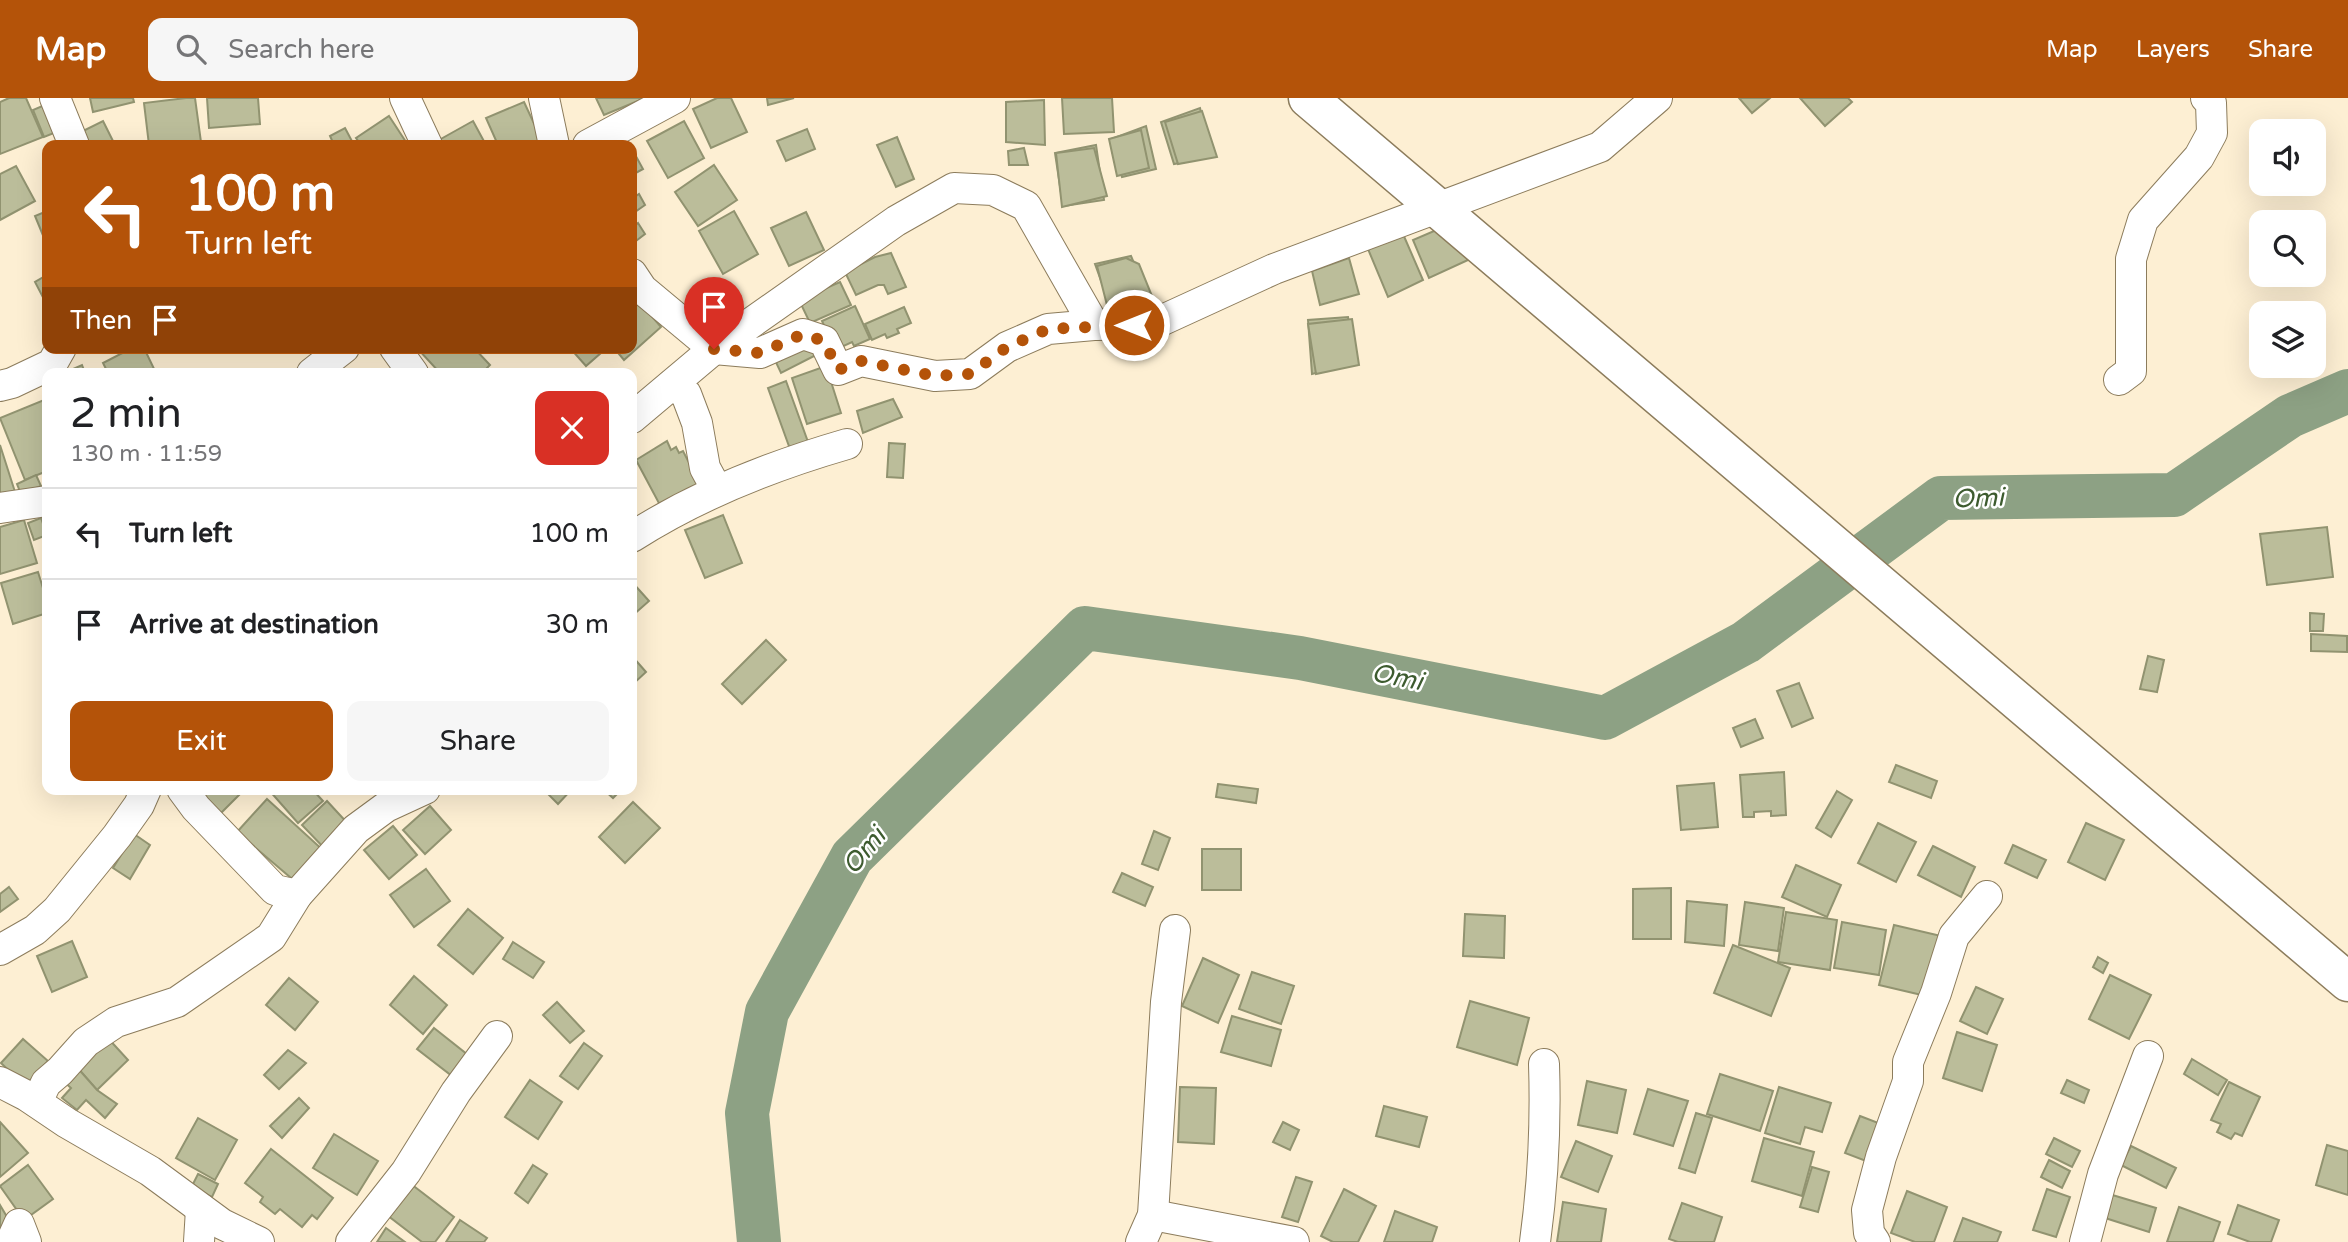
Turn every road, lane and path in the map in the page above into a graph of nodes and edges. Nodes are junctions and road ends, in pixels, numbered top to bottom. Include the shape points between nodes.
1 (55, 98) edge
2 (405, 98) edge
3 (544, 98) edge
4 (676, 98) edge
5 (1308, 98) edge
6 (1657, 98) edge
7 (2206, 98) edge
8 (72, 140) edge
9 (424, 140) edge
10 (553, 140) edge
11 (597, 140) edge
12 (637, 282) edge
13 (1094, 325) junction
14 (714, 349) junction
15 (57, 354) edge
16 (336, 354) edge
17 (42, 368) edge
18 (42, 368) edge
19 (318, 368) edge
20 (2119, 380) dead end
21 (672, 385) junction
22 (0, 386) edge
23 (637, 414) edge
24 (847, 444) dead end
25 (717, 490) junction
26 (42, 502) edge
27 (0, 508) edge
28 (637, 534) edge
29 (143, 795) edge
30 (186, 795) edge
31 (412, 795) edge
32 (297, 895) junction
33 (1987, 896) dead end
34 (1175, 930) dead end
35 (0, 950) edge
36 (2348, 982) edge
37 (497, 1036) dead end
38 (2148, 1056) dead end
39 (1544, 1064) dead end
40 (0, 1082) edge
41 (37, 1102) junction
42 (201, 1209) junction
43 (1153, 1215) junction
44 (11, 1242) edge
45 (26, 1242) edge
46 (200, 1242) edge
47 (259, 1242) edge
48 (351, 1242) edge
49 (1141, 1242) edge
50 (1294, 1242) edge
51 (1535, 1242) edge
52 (1875, 1242) edge
53 (2085, 1242) edge

1 - 8 street
2 - 9 street
3 - 10 street
4 - 11 street
5 - 36 highway
6 - 13 street via 1600,147 1273,269 1154,324
7 - 20 street via 2211,103 2212,133 2199,157 2143,220 2131,259 2131,372
12 - 14 street
13 - 14 street via 1048,329 1007,347 970,374 935,376 861,361 838,370 824,341 803,334 760,353
13 - 14 street via 1026,206 993,190 954,188 895,221
14 - 21 street
15 - 18 street
16 - 19 street
17 - 22 street
21 - 23 street
21 - 25 street via 686,394 705,468
24 - 25 street via 785,462
25 - 28 street
26 - 27 street
29 - 35 street via 117,836 57,910 35,930
30 - 32 street via 275,890
31 - 32 street via 356,829
32 - 41 street via 271,937 177,1002 116,1022 86,1042 46,1083
33 - 52 street via 1954,936 1908,1062 1908,1081 1867,1210 1869,1233
34 - 43 street
37 - 48 street via 406,1172
38 - 53 street via 2103,1174
39 - 51 street via 1546,1123
40 - 41 street
41 - 42 street via 150,1171
42 - 46 street
42 - 47 street
43 - 49 street
43 - 50 street
44 - 45 street via 19,1224

